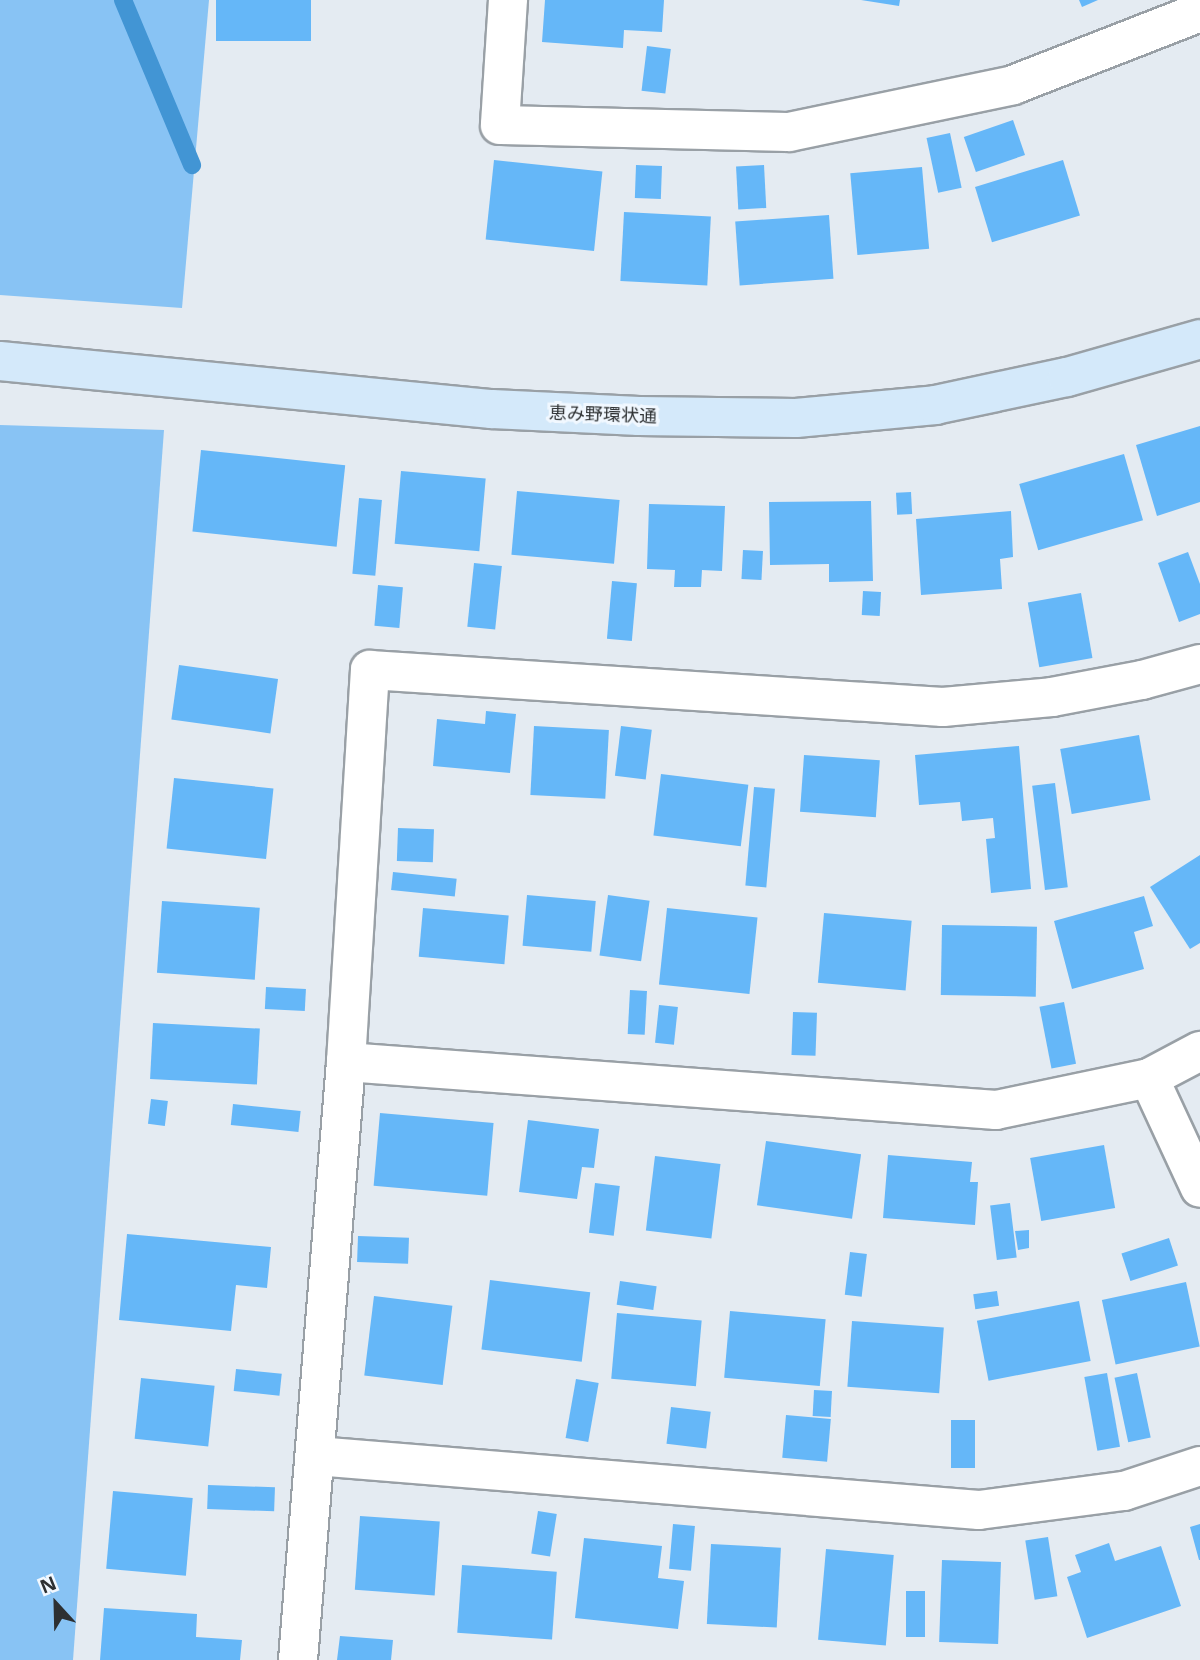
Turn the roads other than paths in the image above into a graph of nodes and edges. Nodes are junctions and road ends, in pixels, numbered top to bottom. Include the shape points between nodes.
1 (508, 0) edge
2 (1200, 12) edge
3 (1200, 339) edge
4 (0, 360) edge
5 (1200, 664) edge
6 (1200, 1051) edge
7 (346, 1062) junction
8 (1149, 1079) junction
9 (1200, 1188) edge
10 (316, 1456) junction
11 (1200, 1466) edge
12 (298, 1660) edge

1 - 2 street via 500,125 789,132 1013,85
3 - 4 street, 恵み野環状通 via 1067,377 935,405 796,418 492,409
5 - 7 street via 1052,697 943,707 370,670
6 - 8 street
7 - 8 street via 996,1110
7 - 10 street
8 - 9 street
10 - 11 street via 979,1510 1124,1491
10 - 12 street

